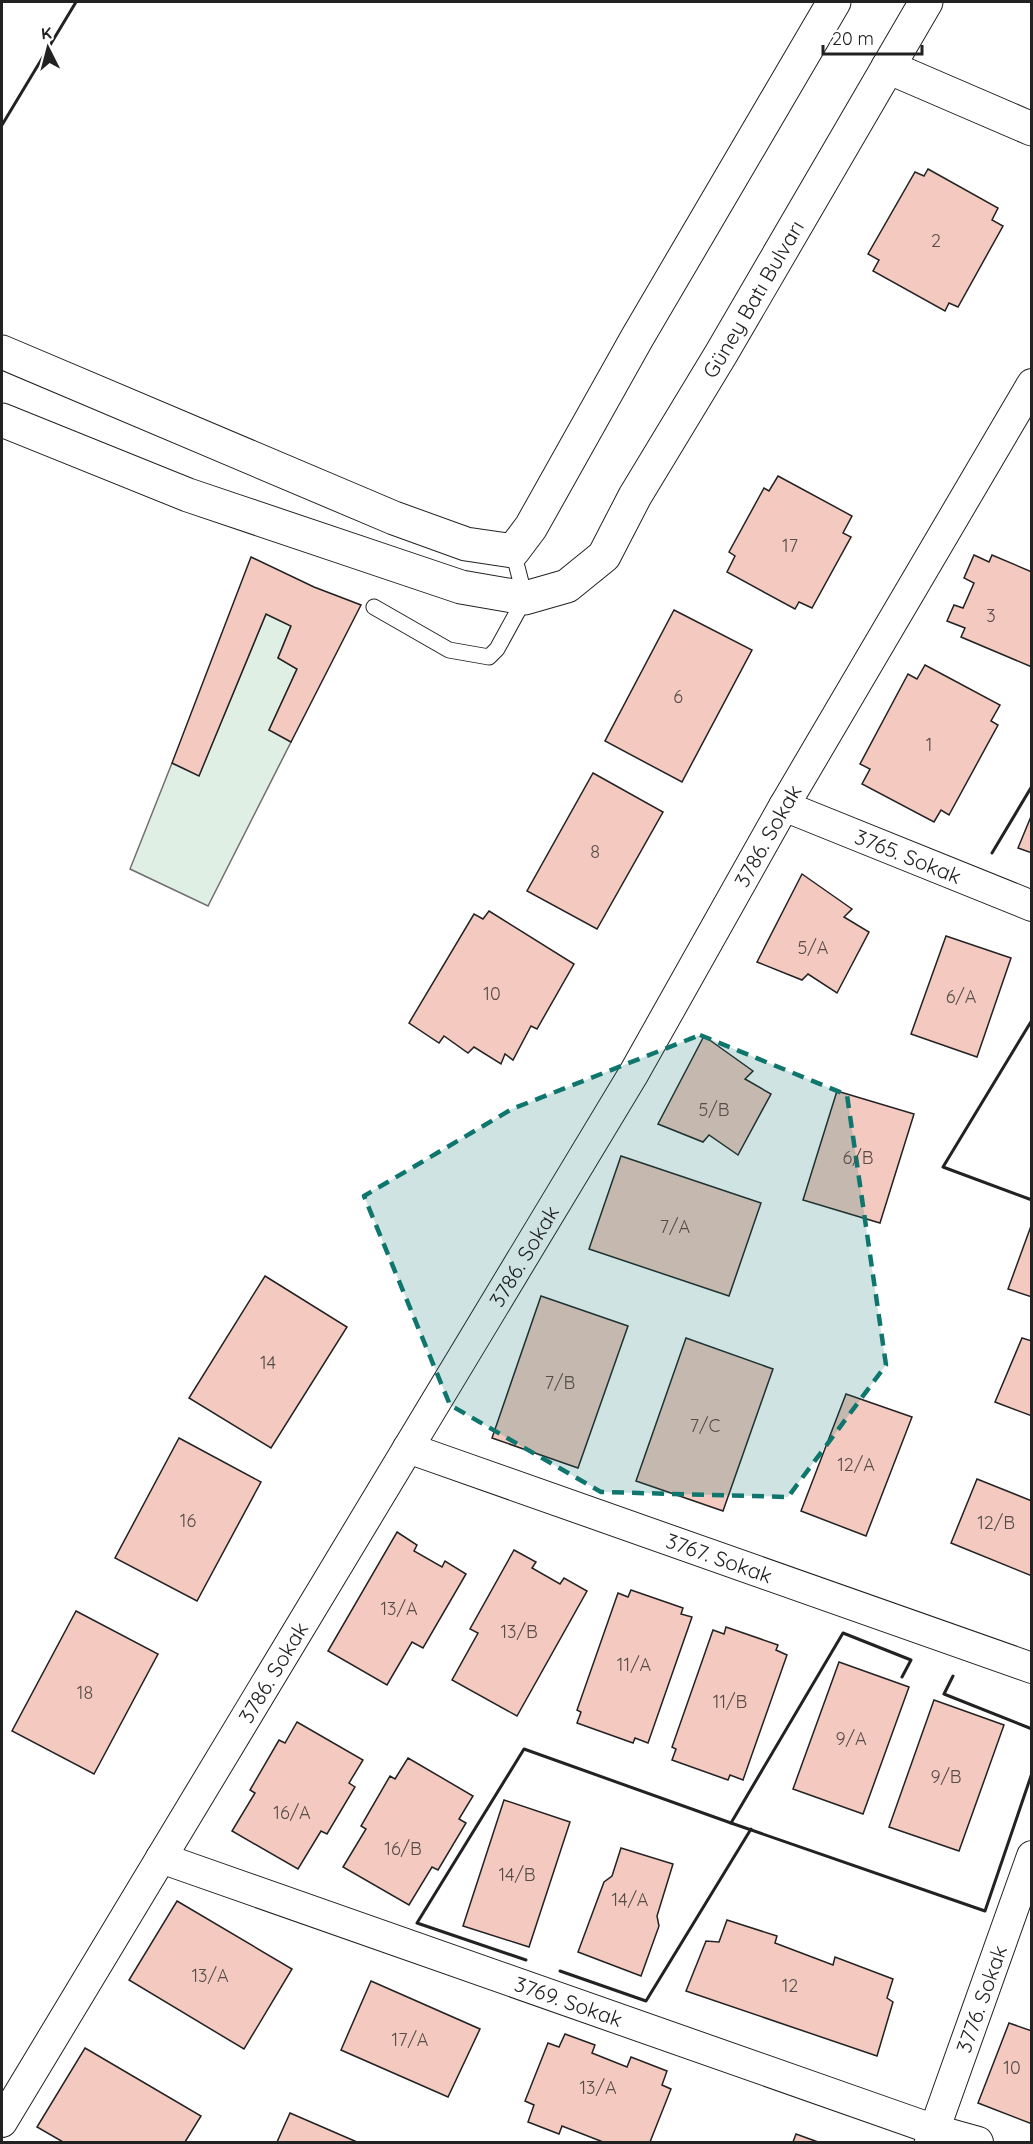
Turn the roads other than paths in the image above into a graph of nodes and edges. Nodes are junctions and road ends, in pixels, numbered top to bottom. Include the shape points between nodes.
1 (834, 2) edge
2 (926, 2) edge
3 (888, 67) junction
4 (1032, 129) edge
5 (2, 352) edge
6 (1032, 384) edge
7 (2, 420) edge
8 (522, 539) junction
9 (525, 598) junction
10 (374, 607) dead end
11 (784, 806) junction
12 (1032, 906) edge
13 (408, 1448) junction
14 (1032, 1668) edge
15 (1032, 1856) edge
16 (161, 1858) junction
17 (2, 2122) edge
18 (933, 2136) edge
19 (978, 2142) edge

1 - 8 street
2 - 3 street, Güney Batı Bulvarı
3 - 4 street
3 - 9 street, Güney Batı Bulvarı via 635,496 604,556 567,586
5 - 8 street via 394,518 466,544
6 - 11 street, 3786. Sokak
7 - 9 street via 199,499 461,587
8 - 9 lane
9 - 10 lane via 489,657 449,650
11 - 12 street, 3765. Sokak
11 - 13 street, 3786. Sokak via 634,1073
13 - 14 street, 3767. Sokak
13 - 16 street, 3786. Sokak
15 - 18 street, 3776. Sokak
16 - 17 street, 3786. Sokak
16 - 18 street, 3769. Sokak
18 - 19 street, 3769. Sokak

